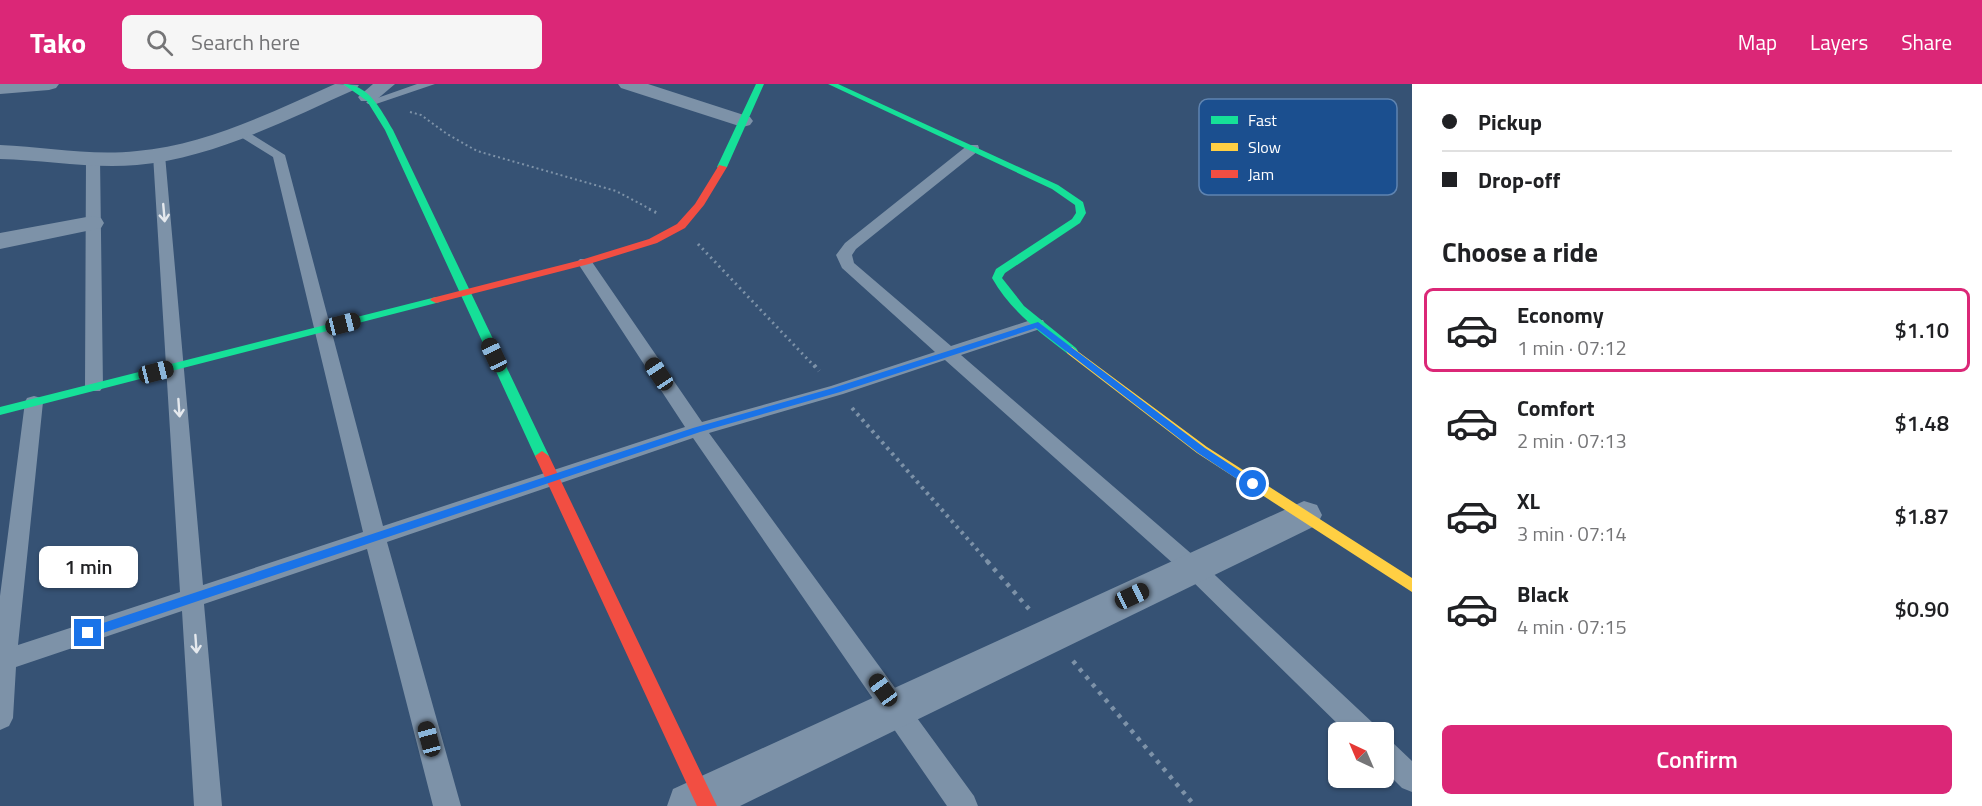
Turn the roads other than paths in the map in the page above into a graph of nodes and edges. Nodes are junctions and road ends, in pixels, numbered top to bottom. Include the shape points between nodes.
1 (49, 84) edge
2 (385, 84) edge
3 (429, 84) edge
4 (628, 84) edge
5 (760, 84) edge
6 (832, 84) edge
7 (348, 85) edge
8 (0, 88) edge
9 (370, 99) junction
10 (743, 120) junction
11 (240, 131) junction
12 (973, 148) junction
13 (0, 152) edge
14 (159, 155) junction
15 (93, 158) junction
16 (92, 223) junction
17 (0, 241) edge
18 (585, 262) junction
19 (465, 293) junction
20 (1038, 324) junction
21 (323, 329) junction
22 (946, 353) junction
23 (177, 366) junction
24 (94, 387) junction
25 (34, 402) junction
26 (0, 411) edge
27 (697, 430) junction
28 (552, 478) junction
29 (1304, 515) junction
30 (375, 537) junction
31 (1193, 568) junction
32 (1412, 586) edge
33 (193, 599) junction
34 (2, 661) edge
35 (897, 708) junction
36 (0, 718) edge
37 (1354, 722) edge
38 (1394, 762) edge
39 (1412, 779) edge
40 (700, 804) edge
41 (208, 806) edge
42 (447, 806) edge
43 (964, 806) edge

1 - 8 street
2 - 9 street
3 - 9 lane
4 - 10 street
5 - 10 street
6 - 12 street
7 - 9 street
7 - 11 street
9 - 19 street
10 - 18 street via 711,186 681,226 653,241
11 - 14 street
11 - 21 lane via 279,155
12 - 20 street via 1055,187 1080,204 1081,213 1076,221 999,271 1001,286
12 - 22 lane via 850,246 844,255 847,266
13 - 15 street
14 - 15 street
14 -> 23 lane
15 - 16 lane
16 - 17 street
16 - 24 lane
18 - 19 street
18 - 27 lane
19 - 21 street
19 - 28 street
20 - 22 lane
20 - 29 street via 1202,450
21 - 23 street
21 - 30 lane
22 - 27 lane via 837,390
22 - 31 lane
23 - 24 street
23 -> 33 lane
24 - 25 street
25 - 26 street
25 - 34 lane
27 - 28 lane
27 - 35 lane
28 - 30 lane
28 - 40 street
29 - 31 street
29 - 32 street
30 - 33 lane
30 - 42 lane
31 - 35 street
31 - 37 lane
33 - 34 lane
33 -> 41 lane
34 - 36 lane
35 - 40 street
35 - 43 lane
38 - 39 lane

